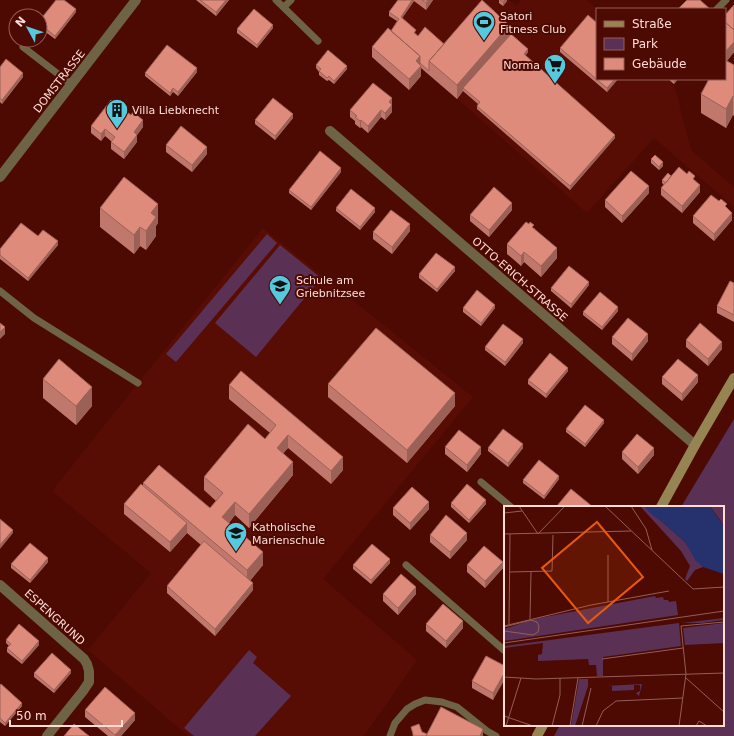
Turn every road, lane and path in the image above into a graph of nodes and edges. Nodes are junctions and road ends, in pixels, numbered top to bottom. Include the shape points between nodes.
1 (136, 0) edge
2 (276, 0) edge
3 (291, 0) edge
4 (726, 0) edge
5 (284, 7) junction
6 (719, 8) edge
7 (318, 41) dead end
8 (24, 48) edge
9 (71, 84) junction
10 (330, 131) dead end
11 (0, 177) edge
12 (0, 291) edge
13 (734, 378) edge
14 (138, 383) dead end
15 (695, 445) junction
16 (481, 482) dead end
17 (510, 506) edge
18 (662, 506) edge
19 (406, 565) dead end
20 (0, 585) edge
21 (504, 650) edge
22 (542, 726) edge
23 (46, 736) edge
24 (390, 736) edge
25 (496, 736) edge
26 (537, 736) edge

1 - 9 street, DOMSTRASSE
2 - 5 lane
3 - 5 lane
4 - 6 lane
5 - 7 lane
8 - 9 lane
9 - 11 street, DOMSTRASSE
10 - 15 street, OTTO-ERICH-STRASSE
12 - 14 lane via 34,318
13 - 15 street
15 - 18 street
16 - 17 lane
19 - 21 lane
20 - 23 street, ESPENGRUND via 87,664 88,682 83,691
22 - 26 street
24 - 25 lane via 395,723 407,709 425,700 457,707

